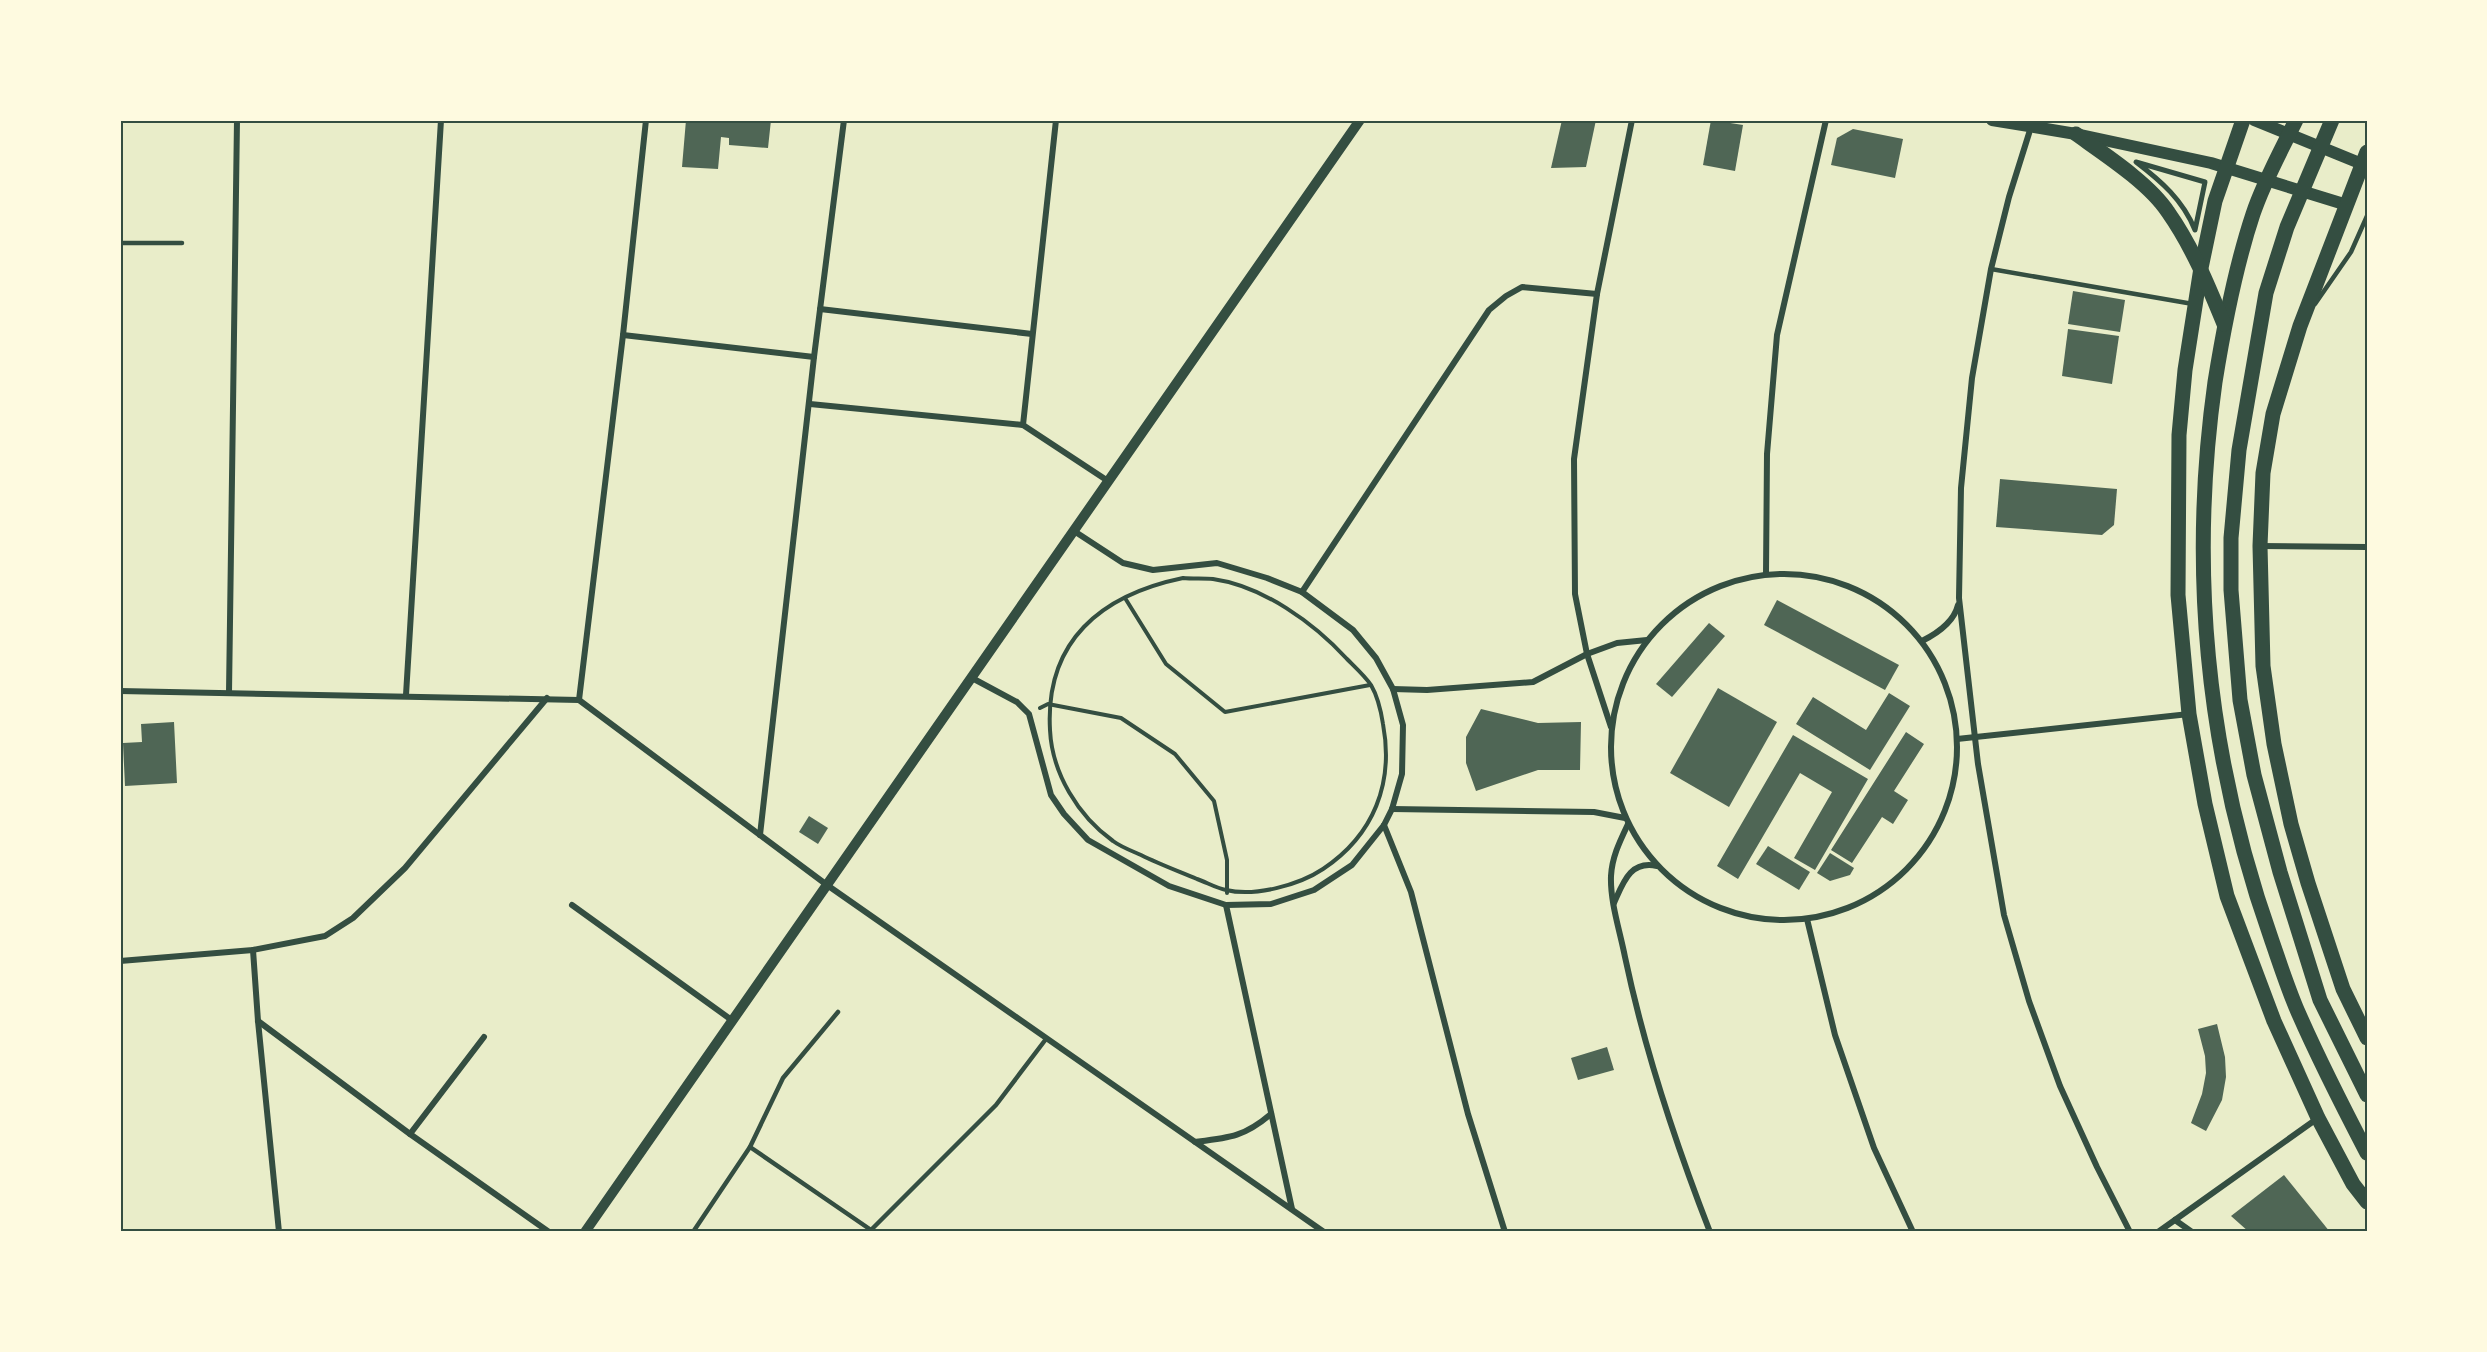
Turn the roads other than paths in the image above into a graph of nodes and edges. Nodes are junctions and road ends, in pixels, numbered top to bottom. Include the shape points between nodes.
1 (237, 120) edge
2 (441, 120) edge
3 (646, 120) edge
4 (844, 120) edge
5 (1056, 120) edge
6 (1360, 120) edge
7 (1632, 120) edge
8 (1826, 120) edge
9 (1992, 120) edge
10 (2243, 120) edge
11 (2254, 120) edge
12 (2332, 120) edge
13 (2031, 127) junction
14 (2292, 127) edge
15 (2076, 134) junction
16 (2321, 147) junction
17 (2365, 158) edge
18 (2225, 168) junction
19 (2266, 181) junction
20 (2205, 182) joint
21 (2302, 192) junction
22 (2347, 205) junction
23 (2367, 216) edge
24 (120, 243) edge
25 (182, 243) dead end
26 (2201, 268) junction
27 (1991, 269) junction
28 (1597, 294) junction
29 (2196, 305) junction
30 (820, 309) junction
31 (2224, 324) junction
32 (2300, 326) junction
33 (1032, 334) junction
34 (623, 335) junction
35 (814, 357) junction
36 (810, 404) junction
37 (1023, 425) junction
38 (1108, 481) junction
39 (1074, 531) junction
40 (2260, 546) junction
41 (2367, 547) edge
42 (1766, 574) junction
43 (1302, 592) junction
44 (1959, 598) junction
45 (1647, 640) junction
46 (1922, 641) junction
47 (1587, 654) junction
48 (972, 678) junction
49 (1393, 689) junction
50 (120, 691) edge
51 (229, 693) junction
52 (406, 695) junction
53 (547, 698) junction
54 (579, 700) junction
55 (2189, 714) junction
56 (1611, 728) junction
57 (1975, 736) junction
58 (1957, 739) junction
59 (1392, 809) junction
60 (1626, 821) junction
61 (1384, 825) junction
62 (760, 835) junction
63 (1657, 867) junction
64 (827, 885) junction
65 (1614, 903) junction
66 (572, 905) dead end
67 (1226, 905) junction
68 (1807, 919) junction
69 (253, 950) junction
70 (120, 961) edge
71 (838, 1012) dead end
72 (733, 1020) junction
73 (258, 1021) junction
74 (483, 1037) dead end
75 (2367, 1038) edge
76 (1046, 1039) junction
77 (2367, 1095) edge
78 (1271, 1114) junction
79 (2318, 1118) junction
80 (410, 1134) junction
81 (1195, 1142) junction
82 (750, 1147) junction
83 (2367, 1153) edge
84 (2367, 1202) edge
85 (1292, 1209) junction
86 (2175, 1220) junction
87 (870, 1231) edge
88 (279, 1232) edge
89 (549, 1232) edge
90 (585, 1232) edge
91 (693, 1232) edge
92 (1324, 1232) edge
93 (1505, 1232) edge
94 (1710, 1232) edge
95 (1913, 1232) edge
96 (2130, 1232) edge
97 (2157, 1232) edge
98 (2192, 1232) edge

1 - 51 street
2 - 52 street
3 - 34 street
4 - 30 street
5 - 33 street
6 - 38 street
7 - 28 street
8 - 42 street via 1777,335 1767,454
9 - 13 main road
10 - 18 main road
11 - 14 main road
12 - 16 main road
13 - 15 main road
13 - 27 street
14 - 16 main road
14 - 19 main road
15 - 18 main road
15 - 26 main road via 2126,170 2167,210
16 - 17 main road
16 - 21 main road
17 - 22 main road
18 - 19 main road
18 - 26 main road
19 - 21 main road
19 - 31 main road via 2253,214
20 - 20 street via 2176,174 2136,162 2164,184 2185,209 2195,230
21 - 22 main road
21 - 77 main road via 2266,294 2240,440 2231,537 2233,632 2254,775 2280,872 2320,1000
22 - 32 main road
23 - 32 lane via 2351,252
24 - 25 lane
26 - 29 main road
26 - 31 main road
27 - 29 lane
27 - 44 street via 1970,400 1962,488
28 - 43 street via 1522,287 1490,310
28 - 47 street via 1574,459 1575,594
29 - 55 main road via 2179,435 2177,524 2178,595
30 - 33 street
30 - 35 street
31 - 83 main road via 2209,429 2203,531 2205,643 2214,711 2253,886 2297,1010
32 - 40 main road via 2273,414 2263,473
33 - 37 street
34 - 35 street
34 - 54 street
35 - 36 street
36 - 37 street
36 - 62 street
37 - 38 street
38 - 39 street
39 - 43 street via 1123,562 1153,570 1217,563
39 - 48 street
40 - 41 street
40 - 75 main road via 2263,666 2291,824 2343,989
42 - 45 street via 1700,595
42 - 46 street via 1810,575 1853,587 1891,610
43 - 49 street via 1353,630 1376,658
44 - 46 street via 1956,612 1947,624
44 - 57 street
45 - 47 street via 1617,643
45 - 56 street via 1623,681
46 - 58 street via 1947,688
47 - 49 street via 1533,682
47 - 56 street
48 - 64 street
48 - 67 street via 1017,702 1029,714 1051,795 1088,840 1169,886
49 - 59 street via 1403,725 1402,774
50 - 51 street
51 - 52 street
52 - 53 street
53 - 54 street
53 - 69 street via 405,868 353,918 325,936
54 - 62 street
55 - 57 street
55 - 79 main road via 2227,896 2274,1021
56 - 60 street via 1612,774
57 - 58 street
57 - 96 street via 2004,915 2029,1001 2069,1106
58 - 68 street via 1952,790 1931,838 1898,877 1855,905
59 - 60 street via 1594,812
59 - 61 street
60 - 63 street
60 - 65 street via 1611,876
61 - 67 street via 1352,865 1314,890 1271,904
61 - 93 street via 1411,892 1468,1114
62 - 64 street
63 - 65 street via 1645,865 1630,872
63 - 68 street via 1700,900 1751,918
64 - 72 street
64 - 76 street
65 - 94 street via 1639,1022 1674,1139
66 - 72 street
67 - 78 street
68 - 95 street via 1835,1035 1874,1148
69 - 70 street
69 - 73 street
71 - 82 lane via 783,1078
72 - 90 street
73 - 80 street
73 - 88 street
74 - 80 street
76 - 81 street
76 - 87 lane via 996,1106
78 - 81 street via 1253,1129
78 - 85 street
79 - 84 main road via 2353,1184
79 - 86 street
80 - 89 street
81 - 85 street
82 - 87 lane
82 - 91 lane
85 - 92 street
86 - 97 street
86 - 98 street

